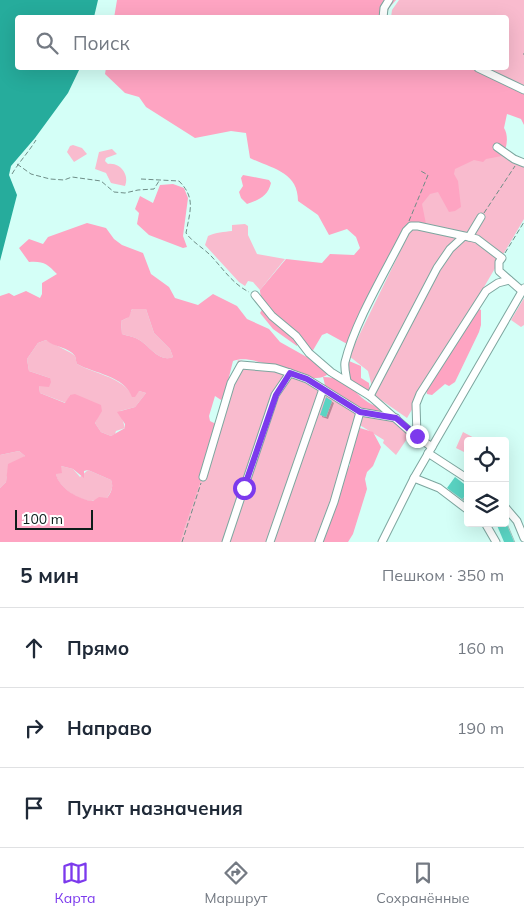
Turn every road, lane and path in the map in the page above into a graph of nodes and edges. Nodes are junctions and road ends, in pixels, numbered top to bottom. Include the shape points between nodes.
1 (389, 0) edge
2 (383, 15) edge
3 (482, 70) edge
4 (524, 90) edge
5 (36, 140) dead end
6 (497, 147) dead end
7 (521, 162) edge
8 (17, 164) junction
9 (419, 170) dead end
10 (12, 174) dead end
11 (141, 179) dead end
12 (159, 181) junction
13 (481, 217) joint
14 (524, 222) edge
15 (411, 226) junction
16 (466, 237) junction
17 (502, 258) junction
18 (509, 280) junction
19 (523, 289) edge
20 (255, 295) joint
21 (290, 373) junction
22 (347, 381) junction
23 (323, 389) junction
24 (370, 396) junction
25 (360, 412) junction
26 (396, 418) junction
27 (417, 436) junction
28 (430, 450) junction
29 (464, 476) edge
30 (203, 477) joint
31 (414, 478) junction
32 (464, 507) edge
33 (509, 512) edge
34 (487, 527) edge
35 (524, 538) edge
36 (182, 542) edge
37 (226, 542) edge
38 (270, 542) edge
39 (319, 542) edge
40 (382, 542) edge
41 (496, 542) edge

1 - 2 street
3 - 4 street
5 - 8 path via 23,161
6 - 7 street
7 - 13 path
8 - 10 path
8 - 12 path via 31,174 64,180 72,177 101,181 114,192 154,189
9 - 15 path via 428,175 412,211
11 - 12 path
12 - 20 path via 179,181 187,189 190,197 186,233 236,284
13 - 16 street
14 - 17 path
15 - 16 street via 429,227
15 - 22 street via 356,334 345,362
16 - 17 street via 477,239
16 - 24 street via 453,244 437,268
17 - 18 street via 498,266
18 - 19 street
18 - 27 street via 486,291 420,394 416,404
19 - 28 street
20 - 22 street via 309,353
21 - 23 street
21 - 30 street via 246,364 239,366
21 - 37 street via 276,395
22 - 24 street
23 - 25 street
23 - 38 street
24 - 26 street
25 - 26 street
25 - 39 street
26 - 27 street
27 - 28 street
28 - 29 street
28 - 31 street
30 - 36 path
31 - 32 street via 439,488
31 - 40 street
33 - 35 street
34 - 41 street

